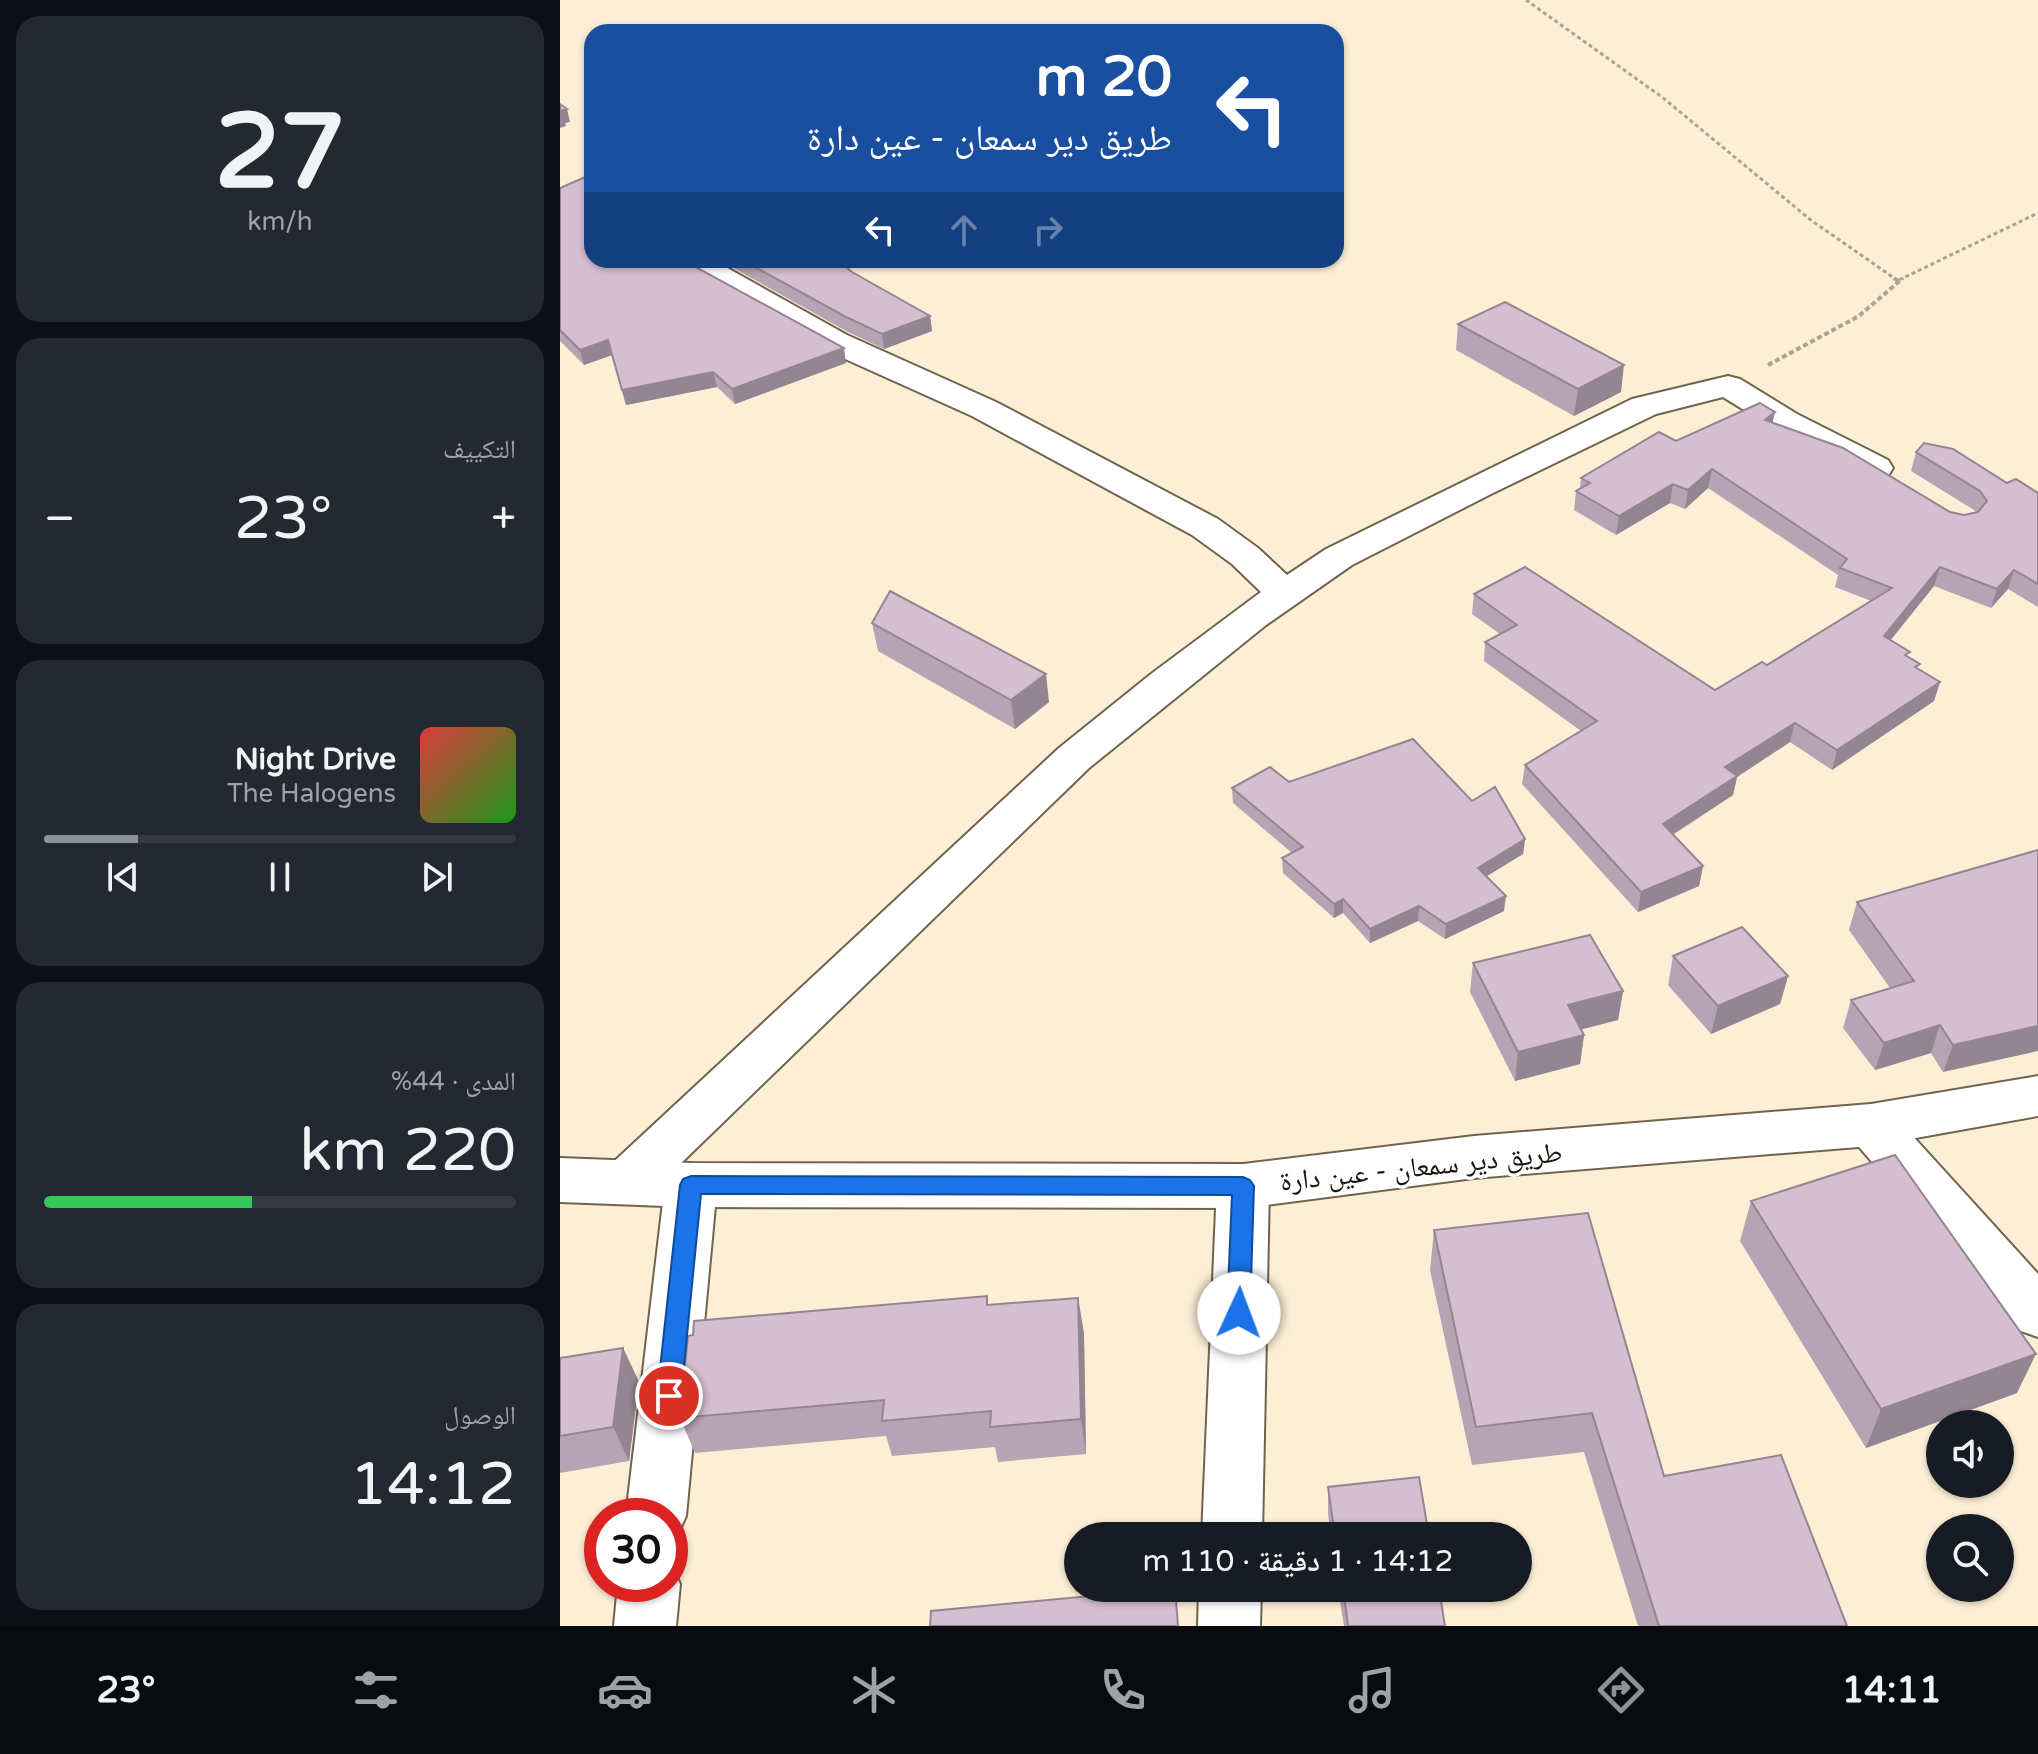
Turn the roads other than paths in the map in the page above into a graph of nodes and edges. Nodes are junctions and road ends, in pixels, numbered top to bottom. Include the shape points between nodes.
1 (704, 268) edge
2 (1908, 488) edge
3 (1285, 594) junction
4 (2038, 1096) edge
5 (1871, 1125) junction
6 (560, 1180) edge
7 (625, 1184) junction
8 (691, 1185) junction
9 (1243, 1186) junction
10 (2038, 1313) edge
11 (658, 1498) edge
12 (1232, 1522) edge
13 (647, 1602) edge
14 (1230, 1602) edge
15 (645, 1626) edge
16 (1229, 1626) edge

1 - 3 street via 835,342 984,409 1205,527
2 - 3 street via 1728,386 1644,406 1339,557
3 - 7 street via 1074,758
4 - 5 street, طريق دير سمعان - عين دارة
5 - 9 street, طريق دير سمعان - عين دارة via 1474,1157
5 - 10 street
6 - 7 street, طريق دير سمعان - عين دارة
7 - 8 street, طريق دير سمعان - عين دارة
8 - 9 street, طريق دير سمعان - عين دارة
8 - 11 street
9 - 12 street
13 - 15 street
14 - 16 street

